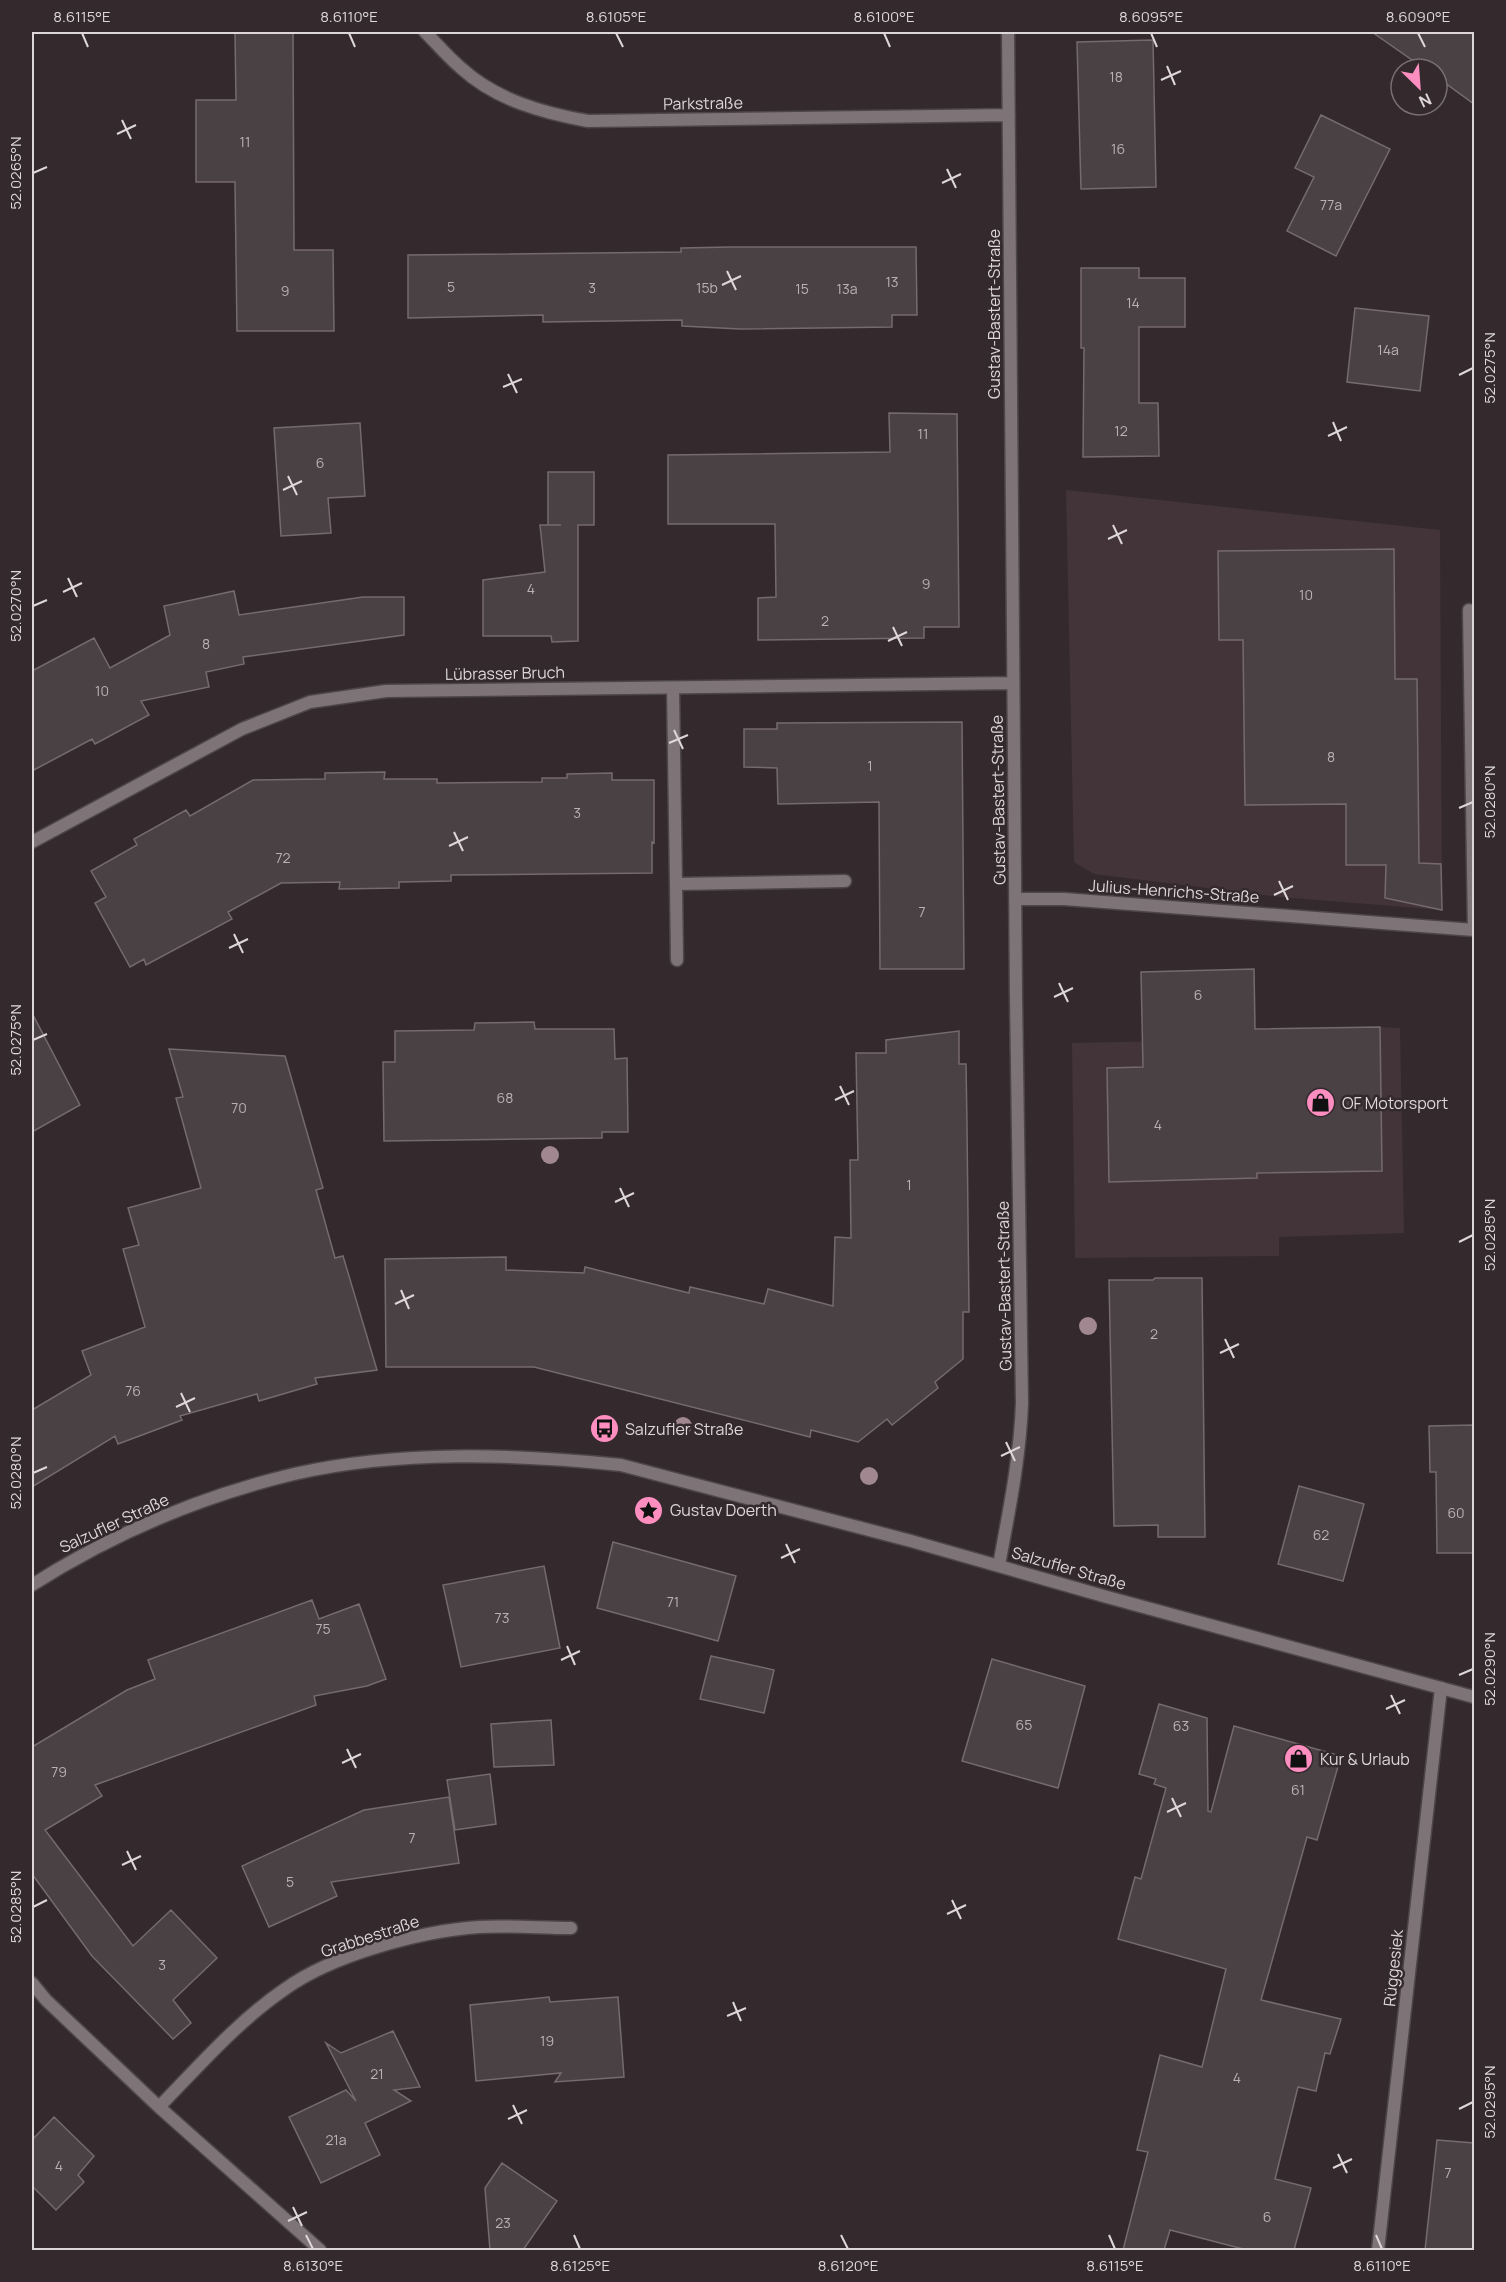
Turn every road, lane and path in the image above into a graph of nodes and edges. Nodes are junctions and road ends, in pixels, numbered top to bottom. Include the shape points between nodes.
1 (425, 32) edge
2 (1008, 32) edge
3 (1009, 115) junction
4 (1469, 609) dead end
5 (1013, 683) junction
6 (673, 688) junction
7 (32, 842) edge
8 (845, 881) dead end
9 (676, 884) junction
10 (1015, 899) junction
11 (1474, 930) edge
12 (677, 960) dead end
13 (999, 1565) junction
14 (32, 1585) edge
15 (1441, 1688) junction
16 (1474, 1697) edge
17 (571, 1928) dead end
18 (32, 1983) edge
19 (159, 2108) junction
20 (321, 2250) edge
21 (1378, 2250) edge

1 - 3 street, Parkstraße via 462,69 488,87 520,104 588,121
2 - 3 street, Gustav-Bastert-Straße
3 - 5 street, Gustav-Bastert-Straße
4 - 11 street, Julius-Henrichs-Straße
5 - 6 street, Lübrasser Bruch
5 - 10 street, Gustav-Bastert-Straße
6 - 7 street, Lübrasser Bruch via 386,691 310,702 242,729
6 - 9 street
8 - 9 street
9 - 12 street
10 - 11 street, Julius-Henrichs-Straße via 1064,899
10 - 13 street, Gustav-Bastert-Straße via 1023,1403 1015,1479
13 - 14 street, Salzufler Straße via 621,1466 449,1456 379,1461 296,1474 219,1495 127,1533
13 - 15 street, Salzufler Straße
15 - 16 street, Salzufler Straße
15 - 21 street, Rüggesiek
17 - 19 street, Grabbestraße via 468,1928 375,1948 336,1961 287,1987 254,2012
18 - 19 street
19 - 20 street

